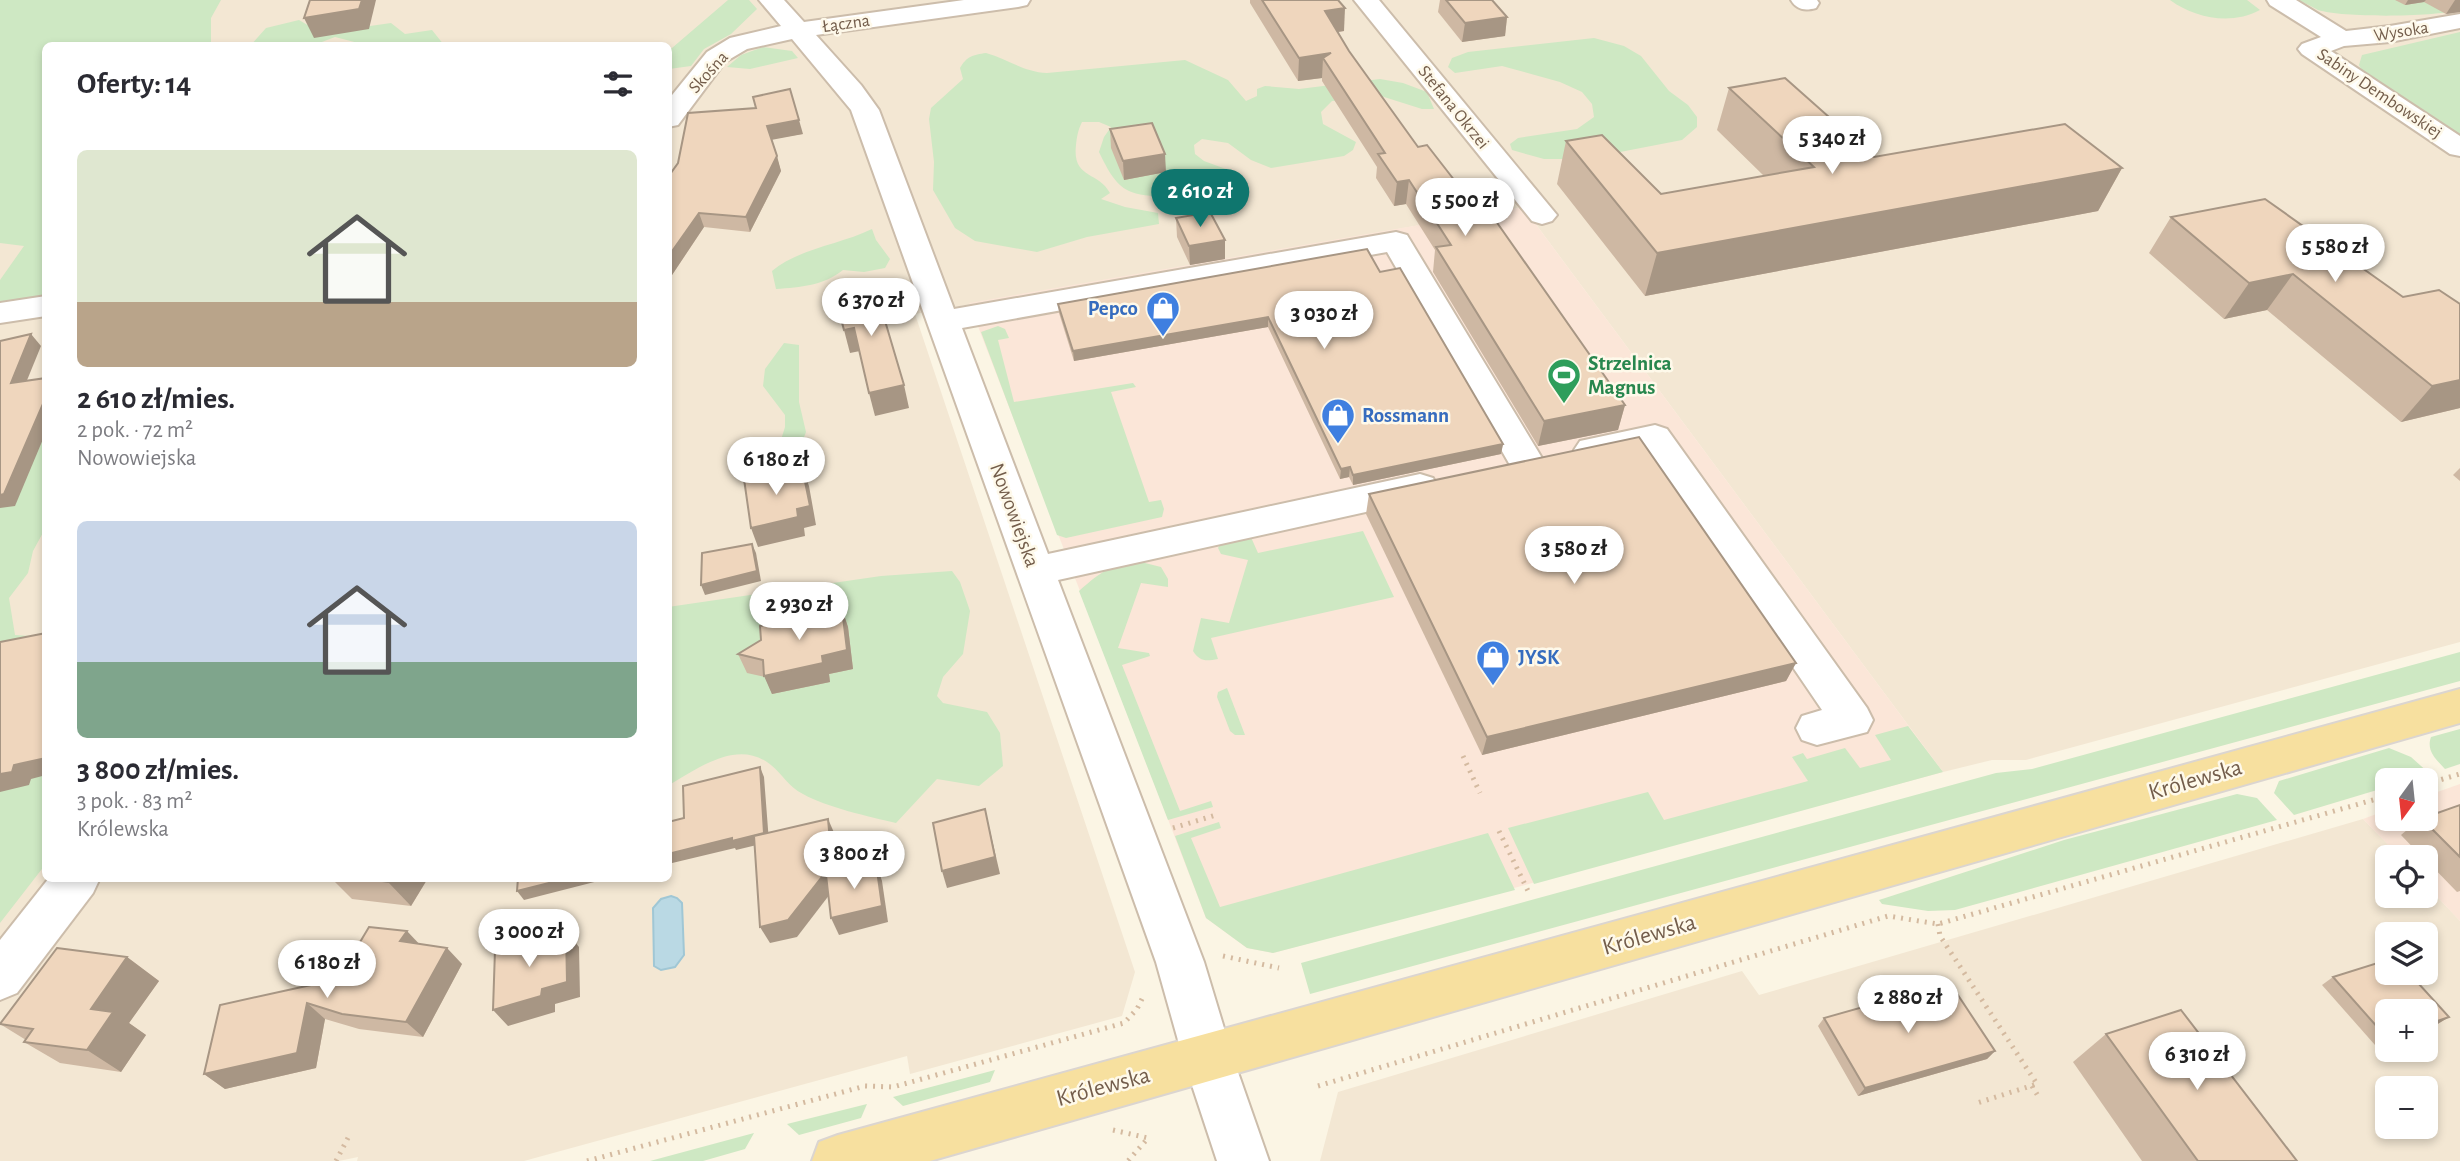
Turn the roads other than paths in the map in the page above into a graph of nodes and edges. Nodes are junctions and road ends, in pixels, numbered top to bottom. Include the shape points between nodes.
1 (771, 0) edge
2 (1018, 0) edge
3 (1366, 0) edge
4 (2279, 0) edge
5 (2460, 22) edge
6 (799, 30) junction
7 (2341, 39) junction
8 (672, 114) edge
9 (2460, 148) edge
10 (1542, 215) dead end
11 (42, 307) edge
12 (0, 313) edge
13 (943, 321) junction
14 (1527, 463) junction
15 (1487, 472) edge
16 (1447, 481) edge
17 (1036, 571) junction
18 (2460, 706) edge
19 (1817, 728) dead end
20 (74, 882) edge
21 (0, 977) edge
22 (1208, 1058) junction
23 (838, 1161) edge
24 (1244, 1161) edge

1 - 6 street, Nowowiejska
2 - 6 street, Łączna
3 - 10 street, Stefana Okrzei
4 - 7 street, Sabiny Dembowskiej
5 - 7 street, Wysoka
6 - 8 street, Skośna via 748,40 722,52
6 - 13 street, Nowowiejska via 865,110
7 - 9 street, Sabiny Dembowskiej via 2311,49
11 - 12 street
13 - 14 street via 1396,241
13 - 17 street, Nowowiejska
14 - 15 street
14 - 19 street via 1654,437 1852,720
16 - 17 street
17 - 22 street, Nowowiejska via 1180,962
18 - 22 main road, Królewska
20 - 21 street
22 - 23 main road, Królewska
22 - 24 street, Nowowiejska

